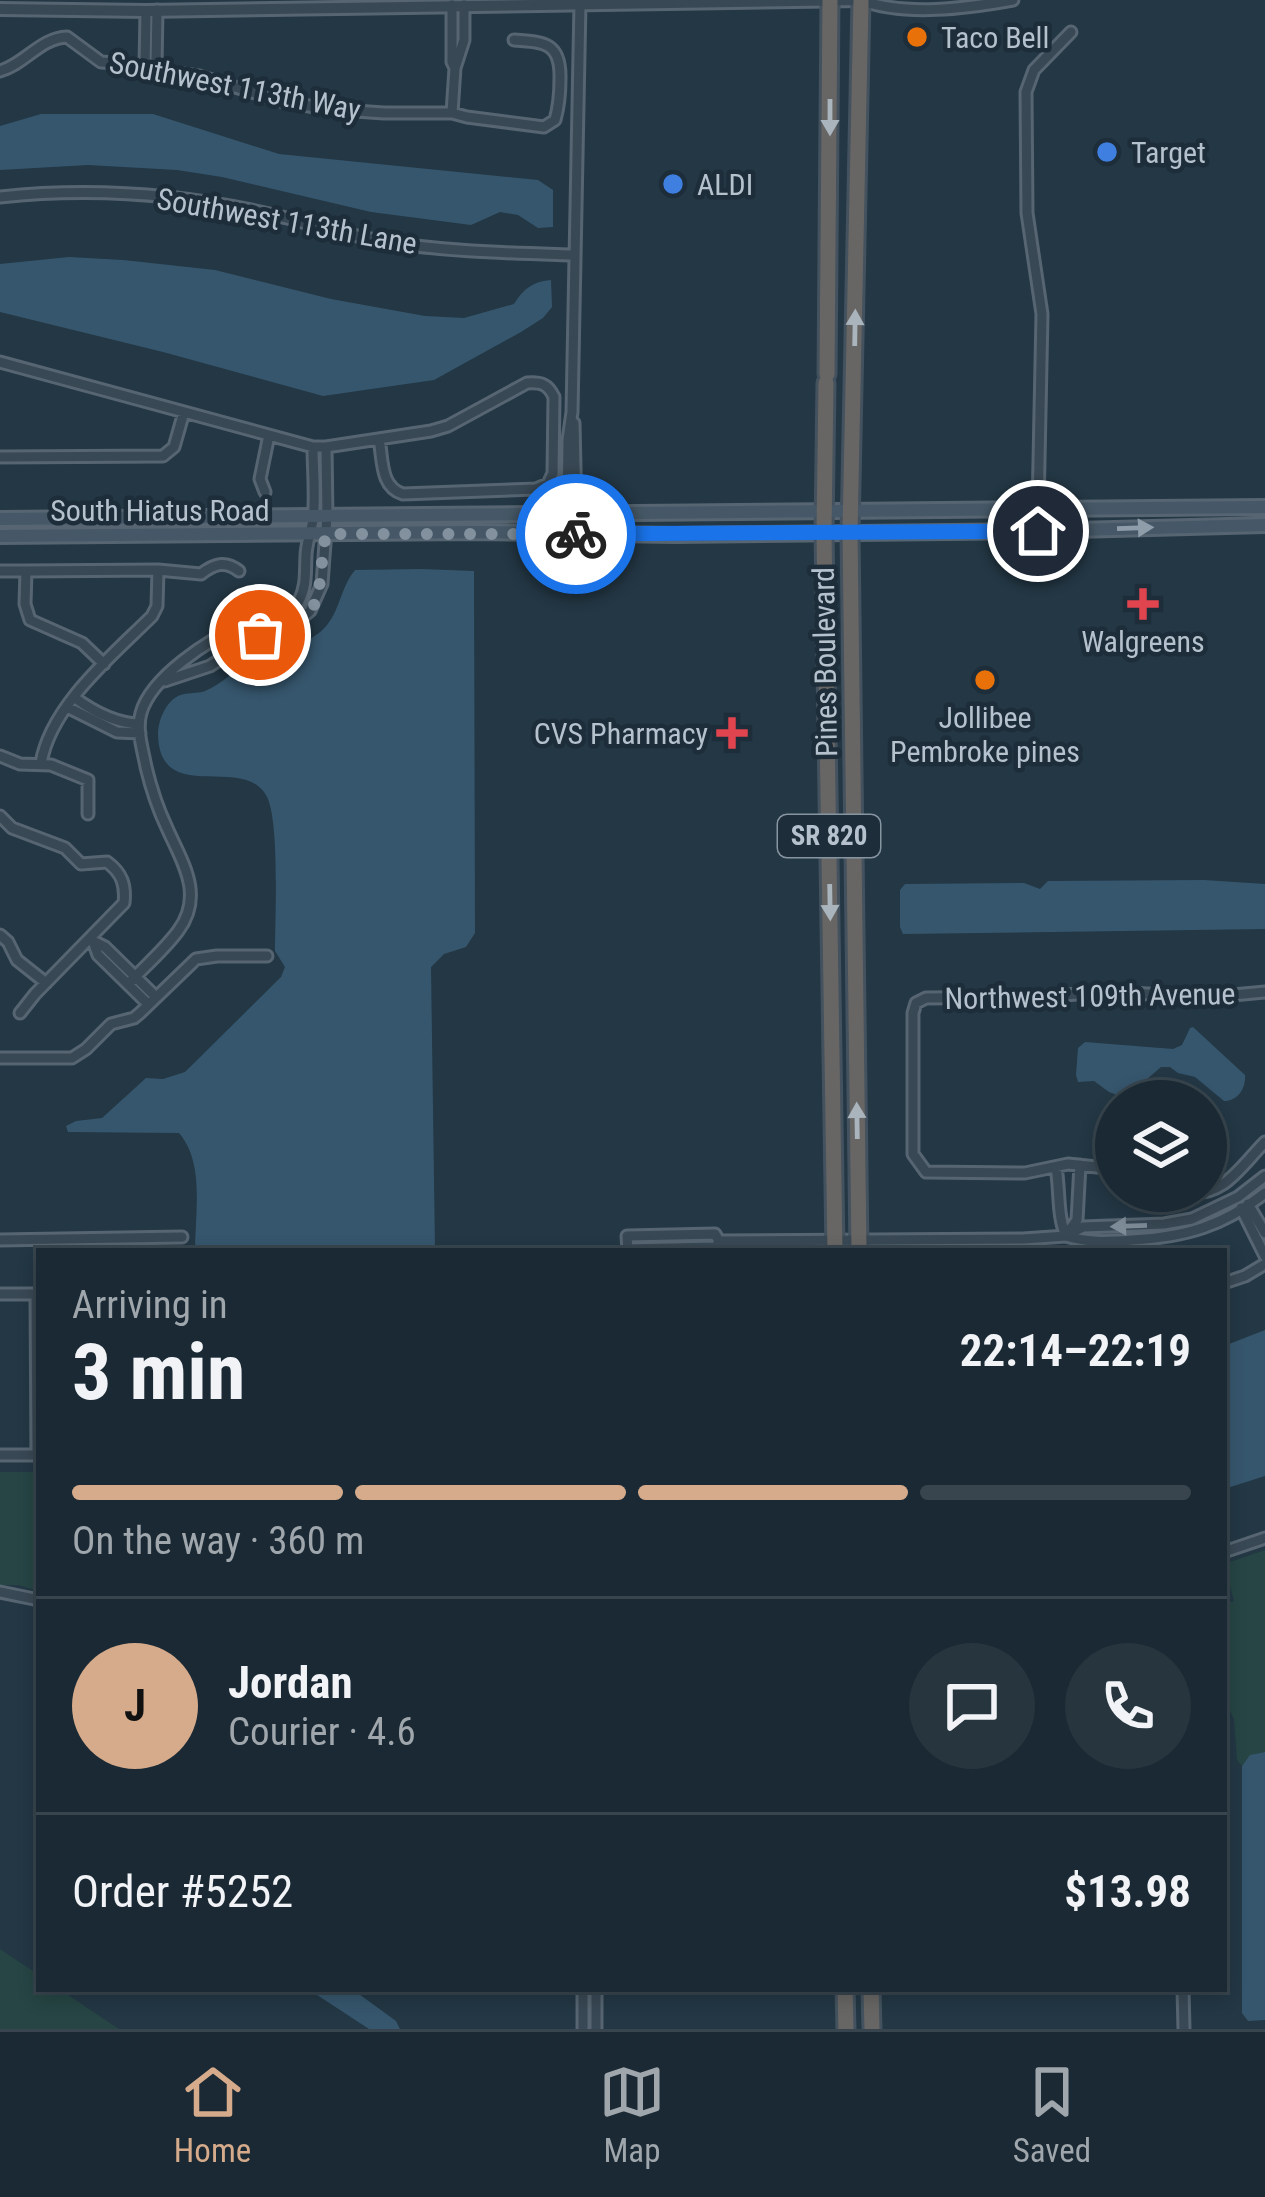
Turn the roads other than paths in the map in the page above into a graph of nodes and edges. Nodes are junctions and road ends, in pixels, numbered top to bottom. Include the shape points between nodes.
1 (830, 0) edge
2 (861, 0) edge
3 (1012, 0) edge
4 (580, 3) junction
5 (458, 5) junction
6 (0, 10) edge
7 (151, 10) junction
8 (1071, 32) dead end
9 (514, 40) dead end
10 (150, 66) junction
11 (0, 70) edge
12 (452, 113) junction
13 (0, 197) edge
14 (574, 255) junction
15 (0, 362) edge
16 (184, 412) junction
17 (269, 435) junction
18 (380, 439) junction
19 (313, 447) junction
20 (326, 447) junction
21 (0, 457) edge
22 (265, 492) dead end
23 (1265, 507) edge
24 (824, 509) junction
25 (851, 509) junction
26 (1039, 510) junction
27 (651, 512) junction
28 (572, 513) junction
29 (320, 516) junction
30 (0, 519) edge
31 (1265, 525) edge
32 (477, 532) junction
33 (850, 532) junction
34 (310, 533) junction
35 (567, 533) junction
36 (824, 533) junction
37 (326, 534) junction
38 (0, 536) edge
39 (158, 570) junction
40 (0, 571) edge
41 (26, 571) junction
42 (239, 571) dead end
43 (104, 664) junction
44 (164, 681) junction
45 (71, 702) junction
46 (140, 728) junction
47 (0, 756) edge
48 (41, 763) junction
49 (88, 814) dead end
50 (0, 816) edge
51 (0, 935) edge
52 (92, 942) junction
53 (267, 956) dead end
54 (132, 980) junction
55 (46, 983) junction
56 (1265, 992) edge
57 (152, 1000) junction
58 (20, 1013) dead end
59 (0, 1058) edge
60 (1265, 1142) edge
61 (1080, 1165) junction
62 (1056, 1167) junction
63 (1095, 1167) edge
64 (1265, 1176) edge
65 (1227, 1182) edge
66 (1265, 1193) edge
67 (1238, 1197) junction
68 (1245, 1208) junction
69 (1265, 1233) edge
70 (1066, 1236) junction
71 (182, 1237) dead end
72 (0, 1240) edge
73 (719, 1241) junction
74 (834, 1245) edge
75 (859, 1245) edge
76 (1023, 1245) edge
77 (627, 1248) edge
78 (686, 1248) edge
79 (1265, 1260) edge
80 (1227, 1282) edge
81 (0, 1294) edge
82 (36, 1294) edge
83 (36, 1455) edge
84 (0, 1456) edge
85 (1265, 1538) edge
86 (1227, 1551) edge
87 (0, 1592) edge
88 (36, 1599) edge
89 (583, 1992) edge
90 (596, 1992) edge
91 (845, 1992) edge
92 (872, 1992) edge
93 (1184, 1992) edge
94 (584, 2029) edge
95 (596, 2029) edge
96 (846, 2029) edge
97 (872, 2029) edge
98 (1184, 2029) edge

1 - 2 street
1 - 4 street
1 -> 24 highway, Pines Boulevard / SR 820
2 - 3 street via 880,8
25 -> 2 highway, Pines Boulevard / SR 820
4 - 5 street
4 - 14 street
5 - 7 street
5 - 12 street
6 - 7 street
7 - 10 street
8 - 26 street via 1034,70 1026,92 1028,213 1042,314
9 - 12 street, Southwest 113th Way via 540,42 561,61 555,120 544,127
10 - 11 street, Southwest 113th Way via 100,62 67,37
10 - 12 street, Southwest 113th Way via 326,109
13 - 14 street, Southwest 113th Lane via 164,196 377,241
14 - 28 street
15 - 16 street
16 - 17 street
16 - 21 street via 174,447 163,456
17 - 19 street
17 - 22 street
18 - 18 street via 386,483 403,494 536,489 553,473 554,397 539,382 527,383 448,426
18 - 20 street
19 - 20 street
19 - 29 street
20 - 29 street
23 - 26 main road, South Hiatus Road
24 - 25 main road, South Hiatus Road
24 - 27 main road, South Hiatus Road
24 - 36 highway, Pines Boulevard / SR 820
25 - 26 main road, South Hiatus Road
25 - 33 highway, Pines Boulevard / SR 820
27 - 28 main road, South Hiatus Road
27 - 35 main road via 578,524
28 - 29 main road, South Hiatus Road
28 - 32 main road via 553,525
29 - 30 main road, South Hiatus Road
29 - 34 street
29 - 37 street
33 -> 31 main road, South Hiatus Road
32 - 35 main road, South Hiatus Road
32 - 37 main road, South Hiatus Road
33 - 36 main road, South Hiatus Road
75 -> 33 highway, Pines Boulevard / SR 820
34 - 37 main road, South Hiatus Road
34 - 38 main road, South Hiatus Road
34 - 44 street via 305,585 293,608 224,634
35 - 36 main road, South Hiatus Road
36 -> 74 highway, Pines Boulevard / SR 820
37 - 44 street via 320,590 304,618
39 - 41 street
39 - 42 street via 201,574 224,564
39 - 43 street via 152,616
40 - 41 street
41 - 43 street via 30,620 82,643
43 - 45 street
44 - 46 street via 145,702
45 - 46 street via 117,731
45 - 48 street via 51,729
46 - 54 street via 155,798 191,886 183,924
47 - 48 street
48 - 49 street via 88,780
50 - 52 street via 84,865 107,862 123,880 124,903
51 - 55 street
52 - 54 street
52 - 55 street
53 - 57 street via 196,959
54 - 57 street
55 - 58 street
56 - 62 street, Northwest 109th Avenue via 916,1003 917,1163 926,1172
57 - 59 street via 72,1058
60 - 65 street
61 - 62 street
61 - 63 street
61 - 70 street via 1077,1220
62 - 70 street
64 - 67 street
66 - 68 street
67 - 68 street
67 -> 70 street via 1192,1219 1083,1227
68 - 69 street
68 - 70 street via 1165,1238
68 - 79 street
70 - 76 street
71 - 72 street
73 - 74 street
73 - 77 street via 715,1234 627,1236
73 - 78 street
74 - 75 street
75 - 76 street
79 - 80 street
81 - 82 street
83 - 84 street
85 - 86 street
87 - 88 street
89 - 94 street
90 - 95 street
91 - 96 highway
92 - 97 highway
93 - 98 street

